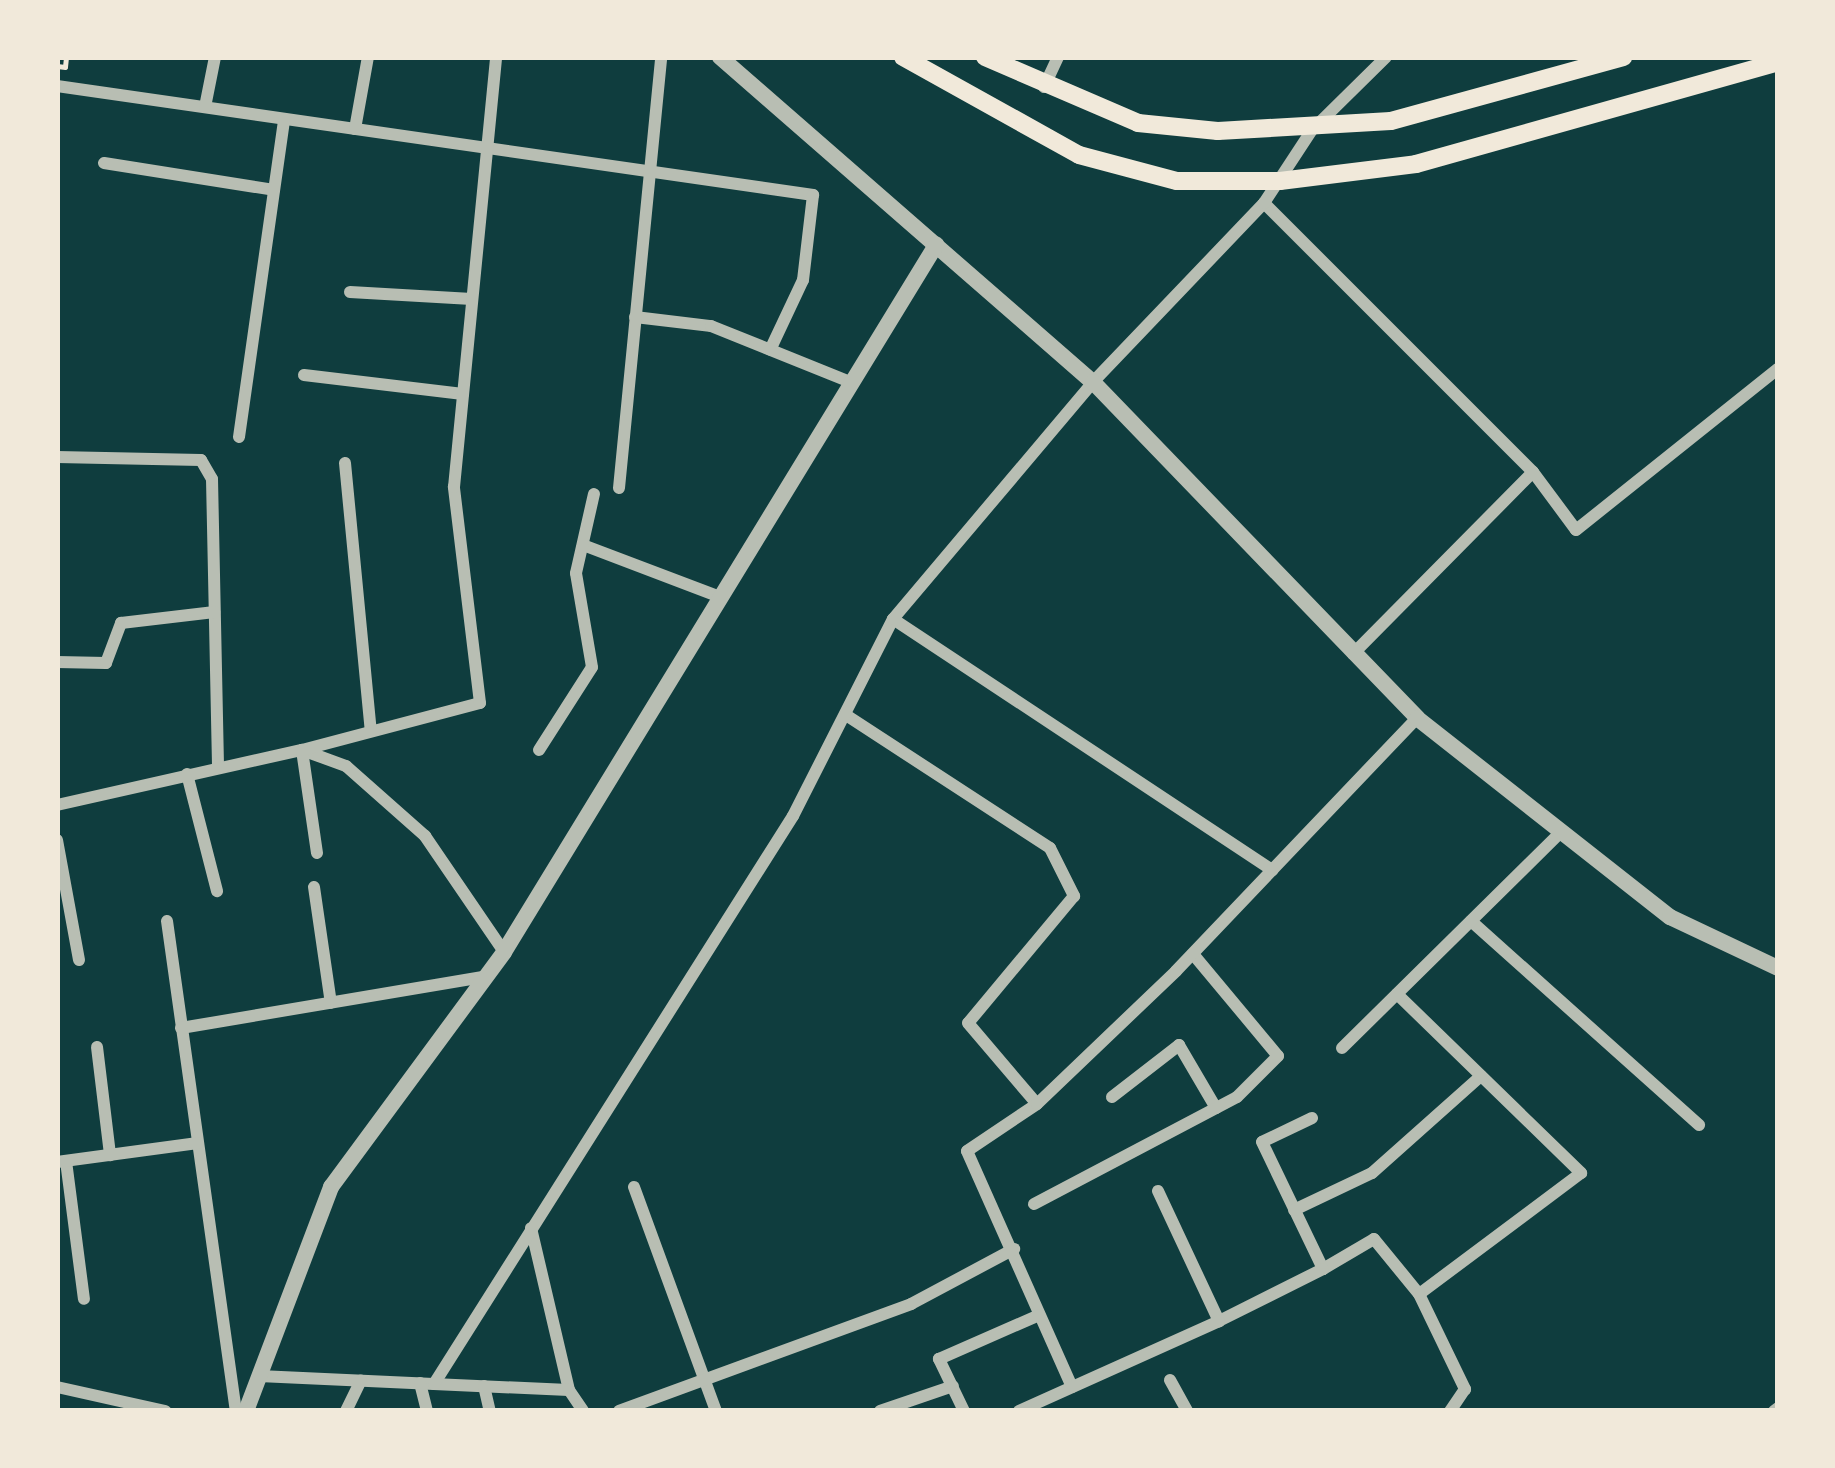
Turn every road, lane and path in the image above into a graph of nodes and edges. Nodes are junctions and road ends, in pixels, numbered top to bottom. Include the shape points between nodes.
1 (66, 57) edge
2 (214, 57) edge
3 (368, 57) edge
4 (496, 57) edge
5 (661, 57) edge
6 (720, 57) edge
7 (903, 57) edge
8 (985, 57) edge
9 (1058, 57) edge
10 (1386, 57) edge
11 (1623, 57) edge
12 (57, 66) edge
13 (1776, 66) edge
14 (57, 86) edge
15 (1044, 87) junction
16 (206, 107) junction
17 (284, 118) junction
18 (355, 129) junction
19 (1312, 130) junction
20 (488, 148) junction
21 (104, 163) dead end
22 (650, 172) junction
23 (1280, 182) junction
24 (274, 190) junction
25 (1264, 203) junction
26 (936, 245) junction
27 (350, 292) dead end
28 (472, 299) junction
29 (635, 317) junction
30 (770, 350) junction
31 (1778, 369) edge
32 (304, 375) dead end
33 (850, 382) junction
34 (1093, 382) junction
35 (463, 394) junction
36 (239, 437) dead end
37 (57, 457) edge
38 (345, 464) dead end
39 (1533, 472) junction
40 (619, 488) dead end
41 (594, 494) dead end
42 (583, 545) junction
43 (720, 598) junction
44 (214, 613) junction
45 (893, 620) junction
46 (1353, 654) junction
47 (57, 662) edge
48 (849, 716) junction
49 (1417, 718) junction
50 (371, 731) junction
51 (302, 750) junction
52 (539, 750) dead end
53 (218, 766) junction
54 (187, 774) junction
55 (57, 806) edge
56 (1559, 834) junction
57 (57, 840) edge
58 (317, 853) dead end
59 (1272, 870) junction
60 (314, 887) dead end
61 (217, 891) dead end
62 (166, 921) dead end
63 (1471, 921) junction
64 (504, 952) junction
65 (1192, 954) junction
66 (79, 960) dead end
67 (1778, 968) edge
68 (483, 977) junction
69 (1397, 994) junction
70 (332, 1003) junction
71 (181, 1028) junction
72 (98, 1047) dead end
73 (1342, 1048) dead end
74 (1481, 1076) junction
75 (1112, 1097) dead end
76 (1037, 1104) junction
77 (1216, 1108) junction
78 (1312, 1118) dead end
79 (1699, 1125) dead end
80 (197, 1143) junction
81 (110, 1155) junction
82 (62, 1162) edge
83 (634, 1187) dead end
84 (1158, 1191) dead end
85 (1034, 1204) dead end
86 (1294, 1210) junction
87 (531, 1228) junction
88 (1014, 1249) junction
89 (1323, 1269) junction
90 (1419, 1294) junction
91 (85, 1299) dead end
92 (1039, 1315) junction
93 (1219, 1321) junction
94 (259, 1376) junction
95 (362, 1380) junction
96 (704, 1380) junction
97 (1170, 1380) dead end
98 (427, 1383) junction
99 (484, 1386) junction
100 (953, 1386) junction
101 (57, 1387) edge
102 (1072, 1387) junction
103 (569, 1390) junction
104 (165, 1411) edge
105 (236, 1411) edge
106 (246, 1411) edge
107 (346, 1411) edge
108 (427, 1411) edge
109 (490, 1411) edge
110 (583, 1411) edge
111 (619, 1411) edge
112 (716, 1411) edge
113 (880, 1411) edge
114 (964, 1411) edge
115 (1019, 1411) edge
116 (1186, 1411) edge
117 (1450, 1411) edge

1 - 12 path via 65,67
2 - 16 street
3 - 18 street
4 - 20 street
5 - 22 street
6 - 26 street
7 - 23 main road via 1078,155 1177,181
8 - 15 main road
9 - 15 street
10 - 19 street
11 - 19 main road via 1391,122
13 - 23 main road via 1416,164
14 - 16 street
15 - 19 main road via 1138,123
16 - 17 street
17 - 18 street
17 - 24 street
18 - 20 street
19 - 23 street
20 - 22 street
20 - 28 street
21 - 24 street
22 - 29 street
22 - 30 street via 813,196 803,280
23 - 25 street
24 - 36 street
25 - 34 street
25 - 39 street
26 - 33 street
26 - 34 street
27 - 28 street
28 - 35 street
29 - 30 street via 711,326
29 - 40 street
30 - 33 street
31 - 39 street via 1576,530
32 - 35 street
33 - 43 street
34 - 45 street
34 - 46 street
35 - 50 street via 454,487 481,703
37 - 44 street via 201,460 212,479
38 - 50 street
39 - 46 street
41 - 42 street
42 - 43 street
42 - 52 street via 576,573 592,667
43 - 64 street
44 - 47 street via 121,623 106,663
44 - 53 street
45 - 48 street
45 - 59 street
46 - 49 street
48 - 76 street via 1050,848 1074,896 968,1023
48 - 87 street
49 - 56 street
49 - 59 street
50 - 51 street
51 - 53 street
51 - 58 street
51 - 64 street via 346,766 413,823
53 - 54 street
54 - 55 street
54 - 61 street
56 - 63 street
56 - 67 street via 1670,916
57 - 66 street
59 - 65 street
60 - 70 street
62 - 71 street
63 - 69 street
63 - 79 street
64 - 68 street
65 - 76 street
65 - 77 street via 1278,1056
68 - 70 street
68 - 94 street via 331,1187
69 - 73 street
69 - 74 street
70 - 71 street
71 - 80 street
72 - 81 street
74 - 86 street via 1372,1173
74 - 90 street via 1581,1173
75 - 77 street via 1179,1045
76 - 88 street via 967,1151
77 - 85 street
78 - 86 street via 1262,1142
80 - 81 street
80 - 105 street
81 - 82 street
82 - 91 street
83 - 96 street
84 - 93 street
86 - 89 street
87 - 98 street
87 - 103 street
88 - 92 street
88 - 96 street via 911,1304
89 - 90 street via 1374,1239
89 - 93 street
90 - 117 street via 1465,1389
92 - 100 street via 938,1359
92 - 102 street
93 - 102 street
94 - 95 street
94 - 106 street
95 - 98 street
95 - 107 street
96 - 111 street
96 - 112 street
97 - 116 street
98 - 99 street
98 - 108 street
99 - 103 street
99 - 109 street
100 - 113 street
100 - 114 street
101 - 104 street
102 - 115 street
103 - 110 street

